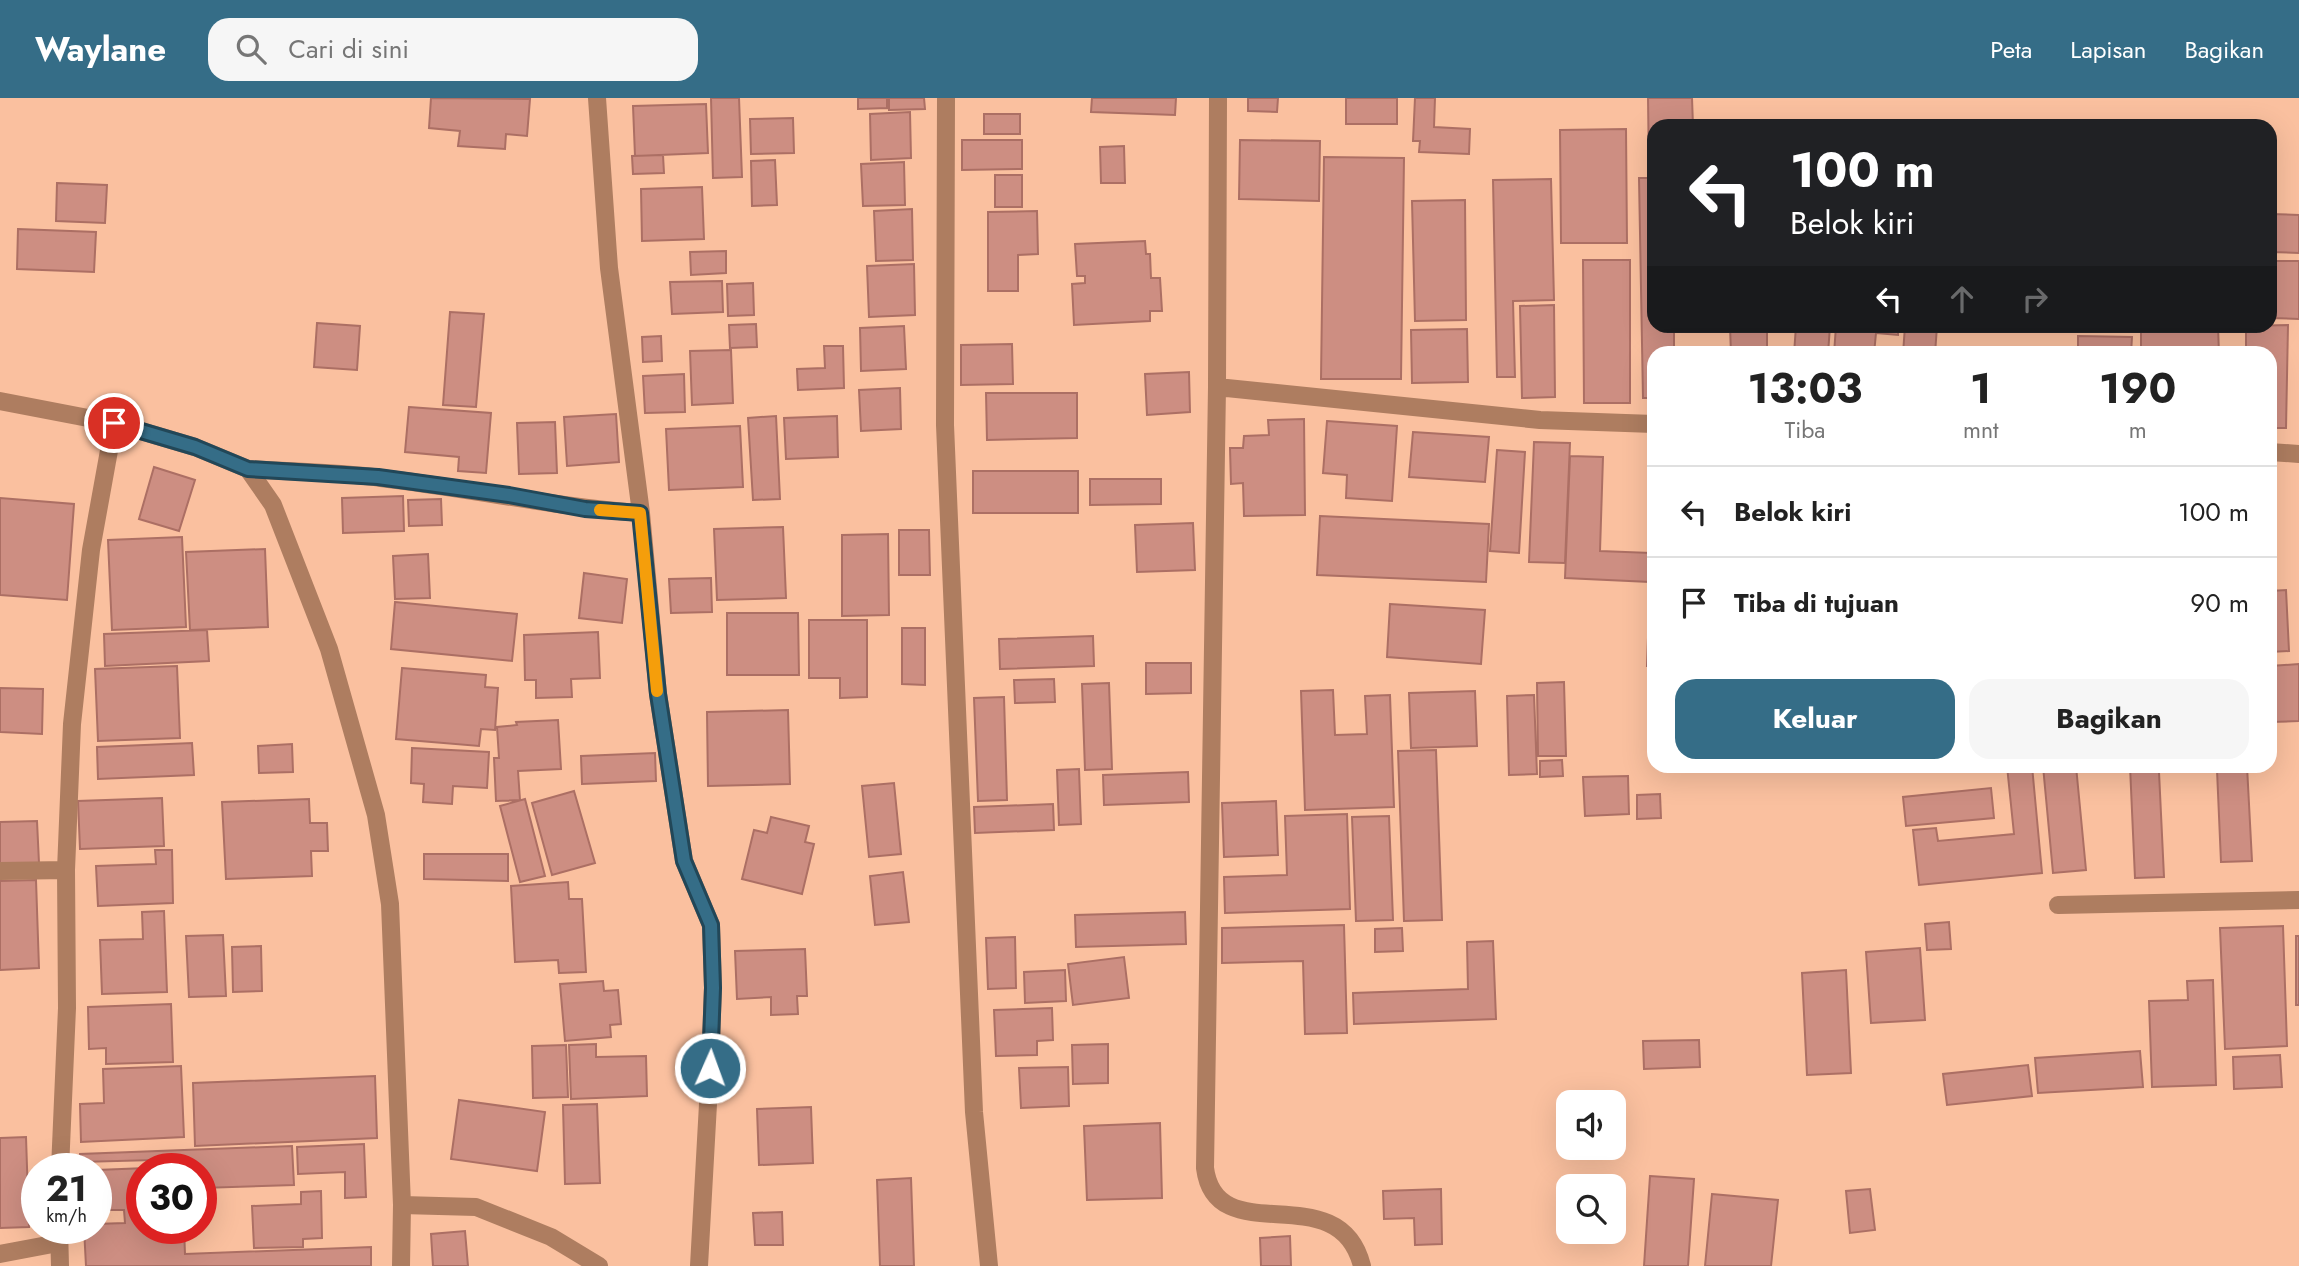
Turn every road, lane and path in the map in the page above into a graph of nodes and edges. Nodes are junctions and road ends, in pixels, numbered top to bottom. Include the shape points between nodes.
1 (597, 98) edge
2 (946, 98) edge
3 (1218, 98) edge
4 (1217, 387) junction
5 (0, 401) edge
6 (114, 423) junction
7 (1647, 424) edge
8 (2277, 452) edge
9 (2299, 454) edge
10 (248, 469) junction
11 (640, 513) junction
12 (66, 870) junction
13 (0, 871) edge
14 (2299, 900) edge
15 (2058, 905) dead end
16 (61, 1153) edge
17 (402, 1205) junction
18 (32, 1244) edge
19 (59, 1244) edge
20 (0, 1254) edge
21 (60, 1266) edge
22 (401, 1266) edge
23 (598, 1266) edge
24 (699, 1266) edge
25 (989, 1266) edge
26 (1362, 1266) edge

1 - 11 street via 609,268
2 - 25 street via 944,425 974,1112
3 - 4 street
4 - 7 street via 1540,420
4 - 26 street via 1206,1181 1218,1201 1232,1208 1324,1220 1344,1231
5 - 6 street
6 - 10 street via 195,447
6 - 12 street via 91,550 72,724
8 - 9 street
10 - 11 street via 378,477 585,509
10 - 17 street via 273,505 330,649 376,815 390,904
11 - 24 street via 658,694 684,861 711,925 711,1054
12 - 13 street
12 - 16 street
14 - 15 street
17 - 22 street
17 - 23 street via 476,1207 551,1237
18 - 20 street
19 - 21 street

